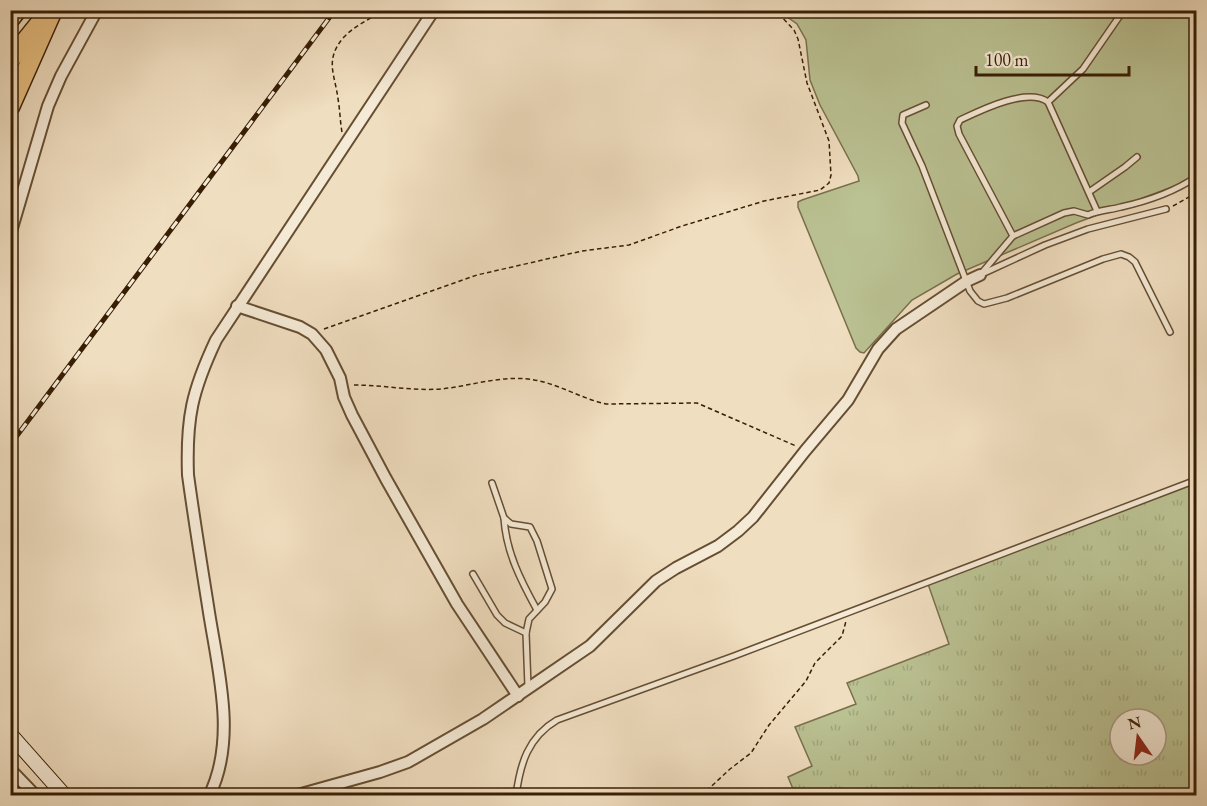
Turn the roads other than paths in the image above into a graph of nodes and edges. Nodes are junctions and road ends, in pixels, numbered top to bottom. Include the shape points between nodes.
1 (17, 10) edge
2 (52, 10) edge
3 (97, 10) edge
4 (434, 10) edge
5 (1121, 14) dead end
6 (10, 19) edge
7 (10, 60) edge
8 (1048, 102) junction
9 (926, 105) dead end
10 (10, 107) edge
11 (1137, 157) dead end
12 (1197, 177) edge
13 (1089, 192) junction
14 (1166, 209) road end
15 (1096, 211) junction
16 (11, 230) edge
17 (1013, 236) junction
18 (980, 275) junction
19 (967, 281) junction
20 (237, 306) junction
21 (1170, 332) dead end
22 (1197, 480) edge
23 (492, 483) dead end
24 (504, 518) junction
25 (473, 574) dead end
26 (537, 610) junction
27 (526, 633) junction
28 (528, 689) junction
29 (518, 696) junction
30 (10, 734) edge
31 (10, 769) edge
32 (36, 795) edge
33 (65, 795) edge
34 (208, 795) edge
35 (294, 795) edge
36 (516, 795) edge

1 - 6 highway
2 - 7 highway
2 - 10 highway
3 - 16 street via 48,105
4 - 20 street
5 - 8 lane via 1083,69
8 - 13 lane
8 - 17 lane via 1031,97 1006,101 960,120 957,126
9 - 19 lane via 903,115 902,123
11 - 13 lane
12 - 15 lane via 1157,197
13 - 15 lane
14 - 18 lane via 1088,229
15 - 17 lane via 1089,215 1064,213
17 - 18 lane
18 - 19 street
19 - 21 lane via 973,297 984,304 1121,254 1136,262
19 - 28 street via 896,329 878,349 848,400 738,531 667,573 590,646
20 - 29 street via 312,334 326,350 367,444 457,604
20 - 34 street via 201,372 191,406 187,442 188,475 222,707 223,748
22 - 36 lane via 556,720 545,726 531,743
23 - 24 lane
24 - 26 lane via 505,538
24 - 26 lane via 511,524 530,527 537,541 552,589
25 - 27 lane via 496,615
26 - 27 lane via 529,619
27 - 28 lane
28 - 29 street
29 - 35 street via 402,764
30 - 33 main road
31 - 32 street

